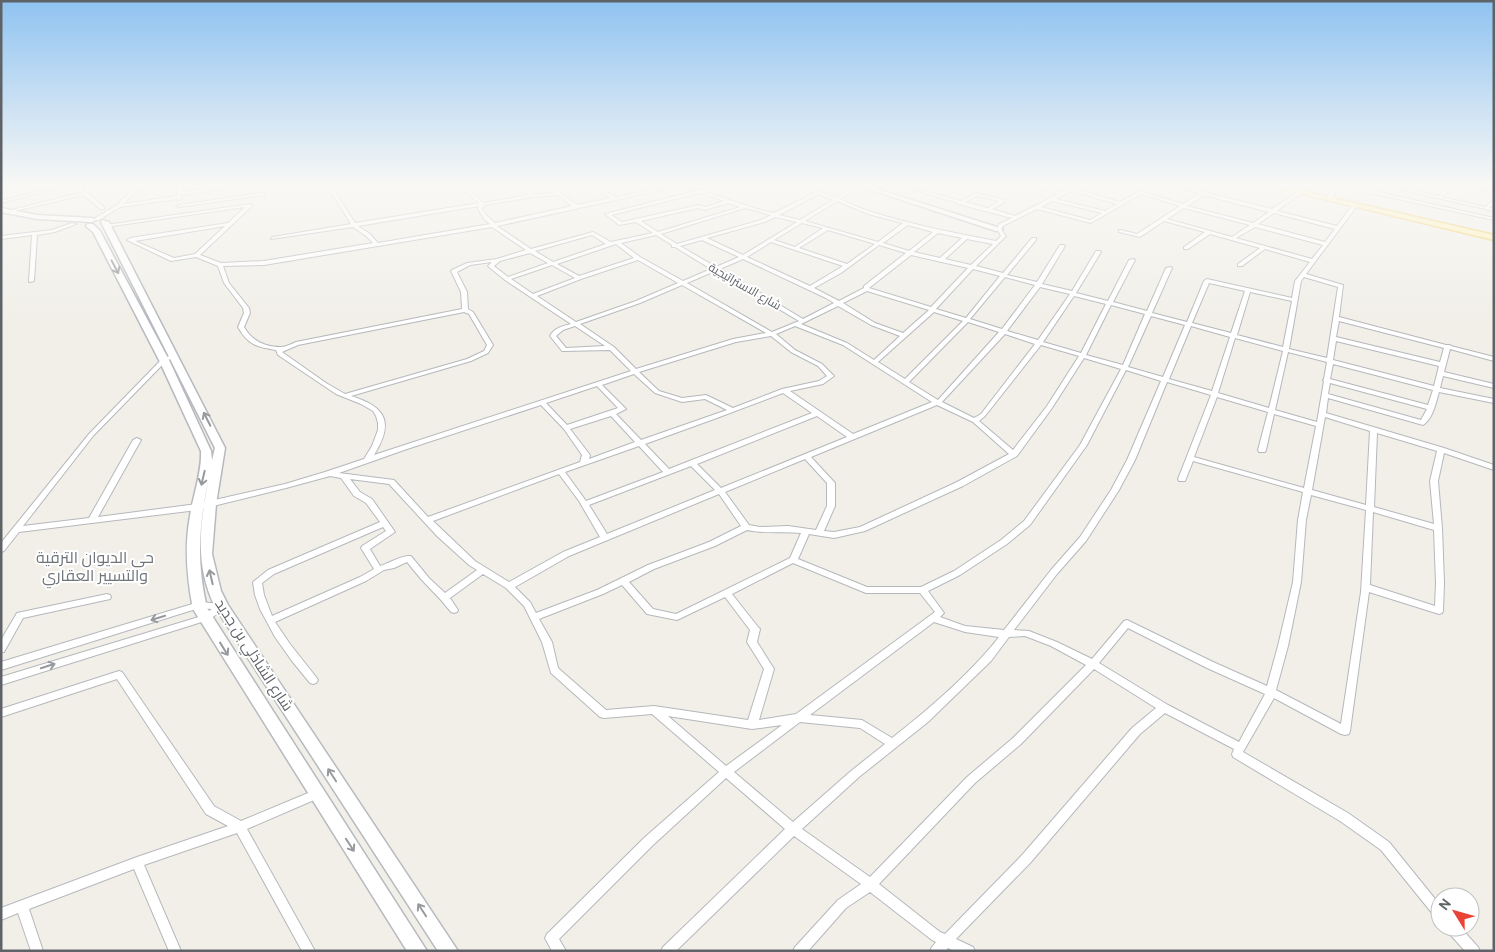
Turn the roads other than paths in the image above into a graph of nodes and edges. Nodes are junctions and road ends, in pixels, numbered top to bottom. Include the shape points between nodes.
1 (55, 230) edge
2 (96, 230) edge
3 (156, 230) edge
4 (190, 230) edge
5 (223, 230) edge
6 (321, 230) edge
7 (362, 230) edge
8 (462, 230) edge
9 (501, 230) edge
10 (651, 230) edge
11 (668, 230) edge
12 (731, 230) edge
13 (789, 230) edge
14 (823, 230) edge
15 (835, 230) edge
16 (895, 230) edge
17 (1002, 230) edge
18 (1146, 230) edge
19 (1203, 230) edge
20 (1245, 230) edge
21 (1275, 230) edge
22 (1336, 230) edge
23 (1469, 230) edge
24 (1471, 230) edge
25 (936, 231) joint
26 (1122, 231) dead end
27 (1209, 232) junction
28 (35, 234) junction
29 (656, 234) junction
30 (155, 236) junction
31 (967, 236) junction
32 (1494, 236) edge
33 (1, 238) edge
34 (274, 238) dead end
35 (702, 238) junction
36 (1233, 238) junction
37 (1034, 239) dead end
38 (772, 241) junction
39 (613, 243) junction
40 (878, 243) junction
41 (997, 243) junction
42 (1326, 244) junction
43 (377, 245) junction
44 (674, 246) junction
45 (1062, 246) dead end
46 (1264, 247) junction
47 (1186, 248) dead end
48 (795, 249) junction
49 (534, 251) junction
50 (1098, 252) dead end
51 (911, 253) junction
52 (197, 255) junction
53 (744, 257) junction
54 (638, 258) junction
55 (942, 259) junction
56 (498, 260) junction
57 (1132, 260) dead end
58 (1313, 261) junction
59 (554, 263) junction
60 (220, 264) junction
61 (1240, 265) dead end
62 (847, 266) junction
63 (972, 267) junction
64 (715, 268) junction
65 (1169, 268) dead end
66 (1302, 275) junction
67 (1005, 276) junction
68 (579, 278) junction
69 (508, 279) junction
70 (31, 281) dead end
71 (682, 282) junction
72 (1039, 284) junction
73 (809, 289) junction
74 (867, 289) junction
75 (1248, 290) junction
76 (1074, 294) junction
77 (532, 296) junction
78 (1294, 300) junction
79 (1110, 303) junction
80 (839, 304) junction
81 (465, 310) junction
82 (932, 310) junction
83 (1149, 314) junction
84 (1336, 318) junction
85 (803, 321) junction
86 (966, 321) junction
87 (796, 324) junction
88 (1188, 324) junction
89 (576, 325) junction
90 (1003, 332) junction
91 (772, 334) junction
92 (904, 334) junction
93 (1233, 335) junction
94 (1333, 338) junction
95 (1040, 343) junction
96 (1448, 346) junction
97 (612, 348) junction
98 (1286, 348) junction
99 (281, 349) junction
100 (1083, 355) junction
101 (169, 358) junction
102 (1493, 358) edge
103 (1329, 360) junction
104 (875, 362) junction
105 (1443, 365) junction
106 (1125, 367) junction
107 (635, 372) junction
108 (1440, 373) junction
109 (1326, 380) junction
110 (1165, 381) junction
111 (905, 383) junction
112 (598, 384) junction
113 (1494, 386) edge
114 (1436, 389) junction
115 (784, 390) junction
116 (1214, 395) junction
117 (1324, 395) junction
118 (344, 396) junction
119 (1494, 401) edge
120 (542, 402) junction
121 (936, 402) junction
122 (1431, 408) junction
123 (732, 410) junction
124 (817, 412) junction
125 (1272, 412) junction
126 (612, 413) junction
127 (1322, 414) junction
128 (976, 421) junction
129 (1320, 425) junction
130 (566, 428) junction
131 (1374, 429) junction
132 (852, 437) junction
133 (137, 440) dead end
134 (640, 443) junction
135 (1262, 450) dead end
136 (1441, 450) junction
137 (1014, 454) junction
138 (806, 456) junction
139 (1190, 458) junction
140 (367, 460) junction
141 (584, 462) junction
142 (692, 463) junction
143 (1494, 468) edge
144 (561, 471) junction
145 (667, 472) junction
146 (328, 474) junction
147 (344, 476) junction
148 (1182, 479) dead end
149 (720, 491) junction
150 (1307, 492) junction
151 (584, 504) junction
152 (203, 505) junction
153 (1368, 509) junction
154 (92, 520) junction
155 (428, 520) junction
156 (384, 523) junction
157 (746, 527) junction
158 (1438, 528) junction
159 (16, 530) junction
160 (806, 532) junction
161 (819, 533) junction
162 (605, 538) junction
163 (1, 549) edge
164 (793, 560) junction
165 (384, 567) junction
166 (482, 570) junction
167 (623, 581) junction
168 (509, 586) junction
169 (1365, 587) junction
170 (922, 590) junction
171 (726, 593) junction
172 (107, 597) dead end
173 (446, 597) junction
174 (199, 605) junction
175 (222, 607) junction
176 (454, 610) dead end
177 (534, 617) junction
178 (205, 618) junction
179 (932, 618) junction
180 (271, 620) junction
181 (1006, 634) junction
182 (1, 649) edge
183 (1092, 664) junction
184 (1, 666) edge
185 (313, 680) dead end
186 (1, 681) edge
187 (1271, 692) junction
188 (1164, 708) junction
189 (654, 710) junction
190 (1, 713) edge
191 (798, 718) junction
192 (752, 725) junction
193 (893, 744) junction
194 (1241, 748) junction
195 (726, 772) junction
196 (316, 794) junction
197 (240, 827) junction
198 (793, 829) junction
199 (137, 862) junction
200 (870, 884) junction
201 (1430, 902) edge
202 (22, 906) junction
203 (1, 914) edge
204 (1461, 937) edge
205 (945, 940) junction
206 (37, 951) edge
207 (175, 951) edge
208 (309, 951) edge
209 (418, 951) edge
210 (449, 951) edge
211 (560, 951) edge
212 (667, 951) edge
213 (800, 951) edge
214 (936, 951) edge
215 (969, 951) edge
216 (1474, 951) edge

1 - 28 street
2 - 101 main road, شارع الشاذلي بن جديد
3 - 30 street
4 - 30 street
5 - 52 street
6 - 34 street
7 - 43 street
8 - 43 street
9 - 49 street
10 - 29 street, شارع الاستراتيجية
11 - 29 street
12 - 35 street
13 - 38 street
14 - 48 street
15 - 40 street
16 - 40 street
17 - 41 street via 1004,236
18 - 26 street via 1138,236
19 - 27 street
20 - 36 street
21 - 42 street
22 - 42 street
23 - 32 main road
24 - 32 main road
25 - 31 street
25 - 51 street
27 - 36 street
27 - 47 street
28 - 33 street
28 - 70 street
29 - 39 street
29 - 44 street, شارع الاستراتيجية
30 - 52 street via 130,240 173,260
31 - 41 street
31 - 55 street
35 - 44 street
35 - 53 street
36 - 46 street
37 - 67 street
38 - 48 street
38 - 53 street
39 - 49 street via 593,233
39 - 54 street
39 - 59 street
40 - 51 street
40 - 62 street
41 - 63 street
42 - 58 street
43 - 60 street via 264,263
44 - 64 street, شارع الاستراتيجية
45 - 72 street
46 - 58 street
46 - 61 street
48 - 62 street
49 - 56 street
49 - 59 street
50 - 76 street
51 - 55 street
51 - 74 street
52 - 60 street
53 - 64 street
53 - 73 street
54 - 68 street
54 - 71 street
55 - 63 street
56 - 69 street via 491,266
56 - 81 street via 469,264 454,271 464,292
57 - 79 street
58 - 66 street
59 - 68 street
59 - 69 street
60 - 99 street via 227,284 246,308 241,327 246,338 259,345
62 - 73 street
63 - 67 street
63 - 82 street
64 - 71 street
64 - 85 street, شارع الاستراتيجية
65 - 83 street
66 - 78 street
66 - 84 street via 1341,286
67 - 72 street
67 - 86 street
68 - 77 street
69 - 77 street
71 - 89 street
71 - 91 street
72 - 76 street
72 - 90 street
73 - 80 street
74 - 80 street
74 - 82 street
75 - 78 street
75 - 88 street via 1207,281
75 - 93 street
76 - 79 street
76 - 95 street
77 - 89 street
78 - 98 street
79 - 83 street
79 - 100 street
80 - 85 street
80 - 92 street via 873,324
81 - 99 street
81 - 118 street via 471,312 490,345 486,352 469,360
82 - 86 street
82 - 92 street
83 - 88 street
83 - 106 street
84 - 94 street
84 - 96 street
85 - 87 street
86 - 90 street
86 - 111 street
87 - 91 street
87 - 104 street via 845,344
88 - 93 street
88 - 110 street
89 - 97 street
89 - 97 street via 553,336 564,350
90 - 95 street
90 - 121 street
91 - 107 street via 736,340
91 - 115 street via 793,351 820,365 831,376 820,383
92 - 104 street
93 - 98 street
93 - 116 street
94 - 103 street
94 - 105 street
95 - 100 street
95 - 128 street
96 - 102 street
96 - 105 street
97 - 107 street
98 - 103 street
98 - 125 street
99 - 118 street via 280,354
100 - 106 street
100 - 137 street via 1050,407
101 - 152 main road, شارع الشاذلي بن جديد via 206,451
101 - 159 street via 92,435
103 - 109 street
103 - 114 street
104 - 111 street
105 - 108 street
106 - 110 street
106 - 170 street via 1083,445 1027,523 957,573
107 - 112 street
107 - 123 street via 658,392 682,400 706,397
108 - 113 street
108 - 114 street
109 - 117 street
109 - 122 street
110 - 116 street
110 - 181 street via 1115,490 1083,539
111 - 121 street
112 - 120 street
112 - 126 street via 622,409
114 - 119 street
114 - 122 street
115 - 123 street
115 - 124 street
116 - 125 street
116 - 139 street
117 - 122 street via 1423,423
117 - 127 street
118 - 140 street via 372,406 381,419 380,441
120 - 130 street
120 - 140 street
121 - 128 street
121 - 132 street
123 - 134 street
124 - 132 street
124 - 142 street
125 - 129 street
125 - 135 street
126 - 130 street
126 - 134 street
127 - 129 street
127 - 131 street
128 - 137 street
129 - 150 street
130 - 141 street via 586,455
131 - 136 street
131 - 153 street
132 - 138 street
133 - 154 street
134 - 141 street
134 - 145 street
136 - 143 street
136 - 158 street via 1434,481
137 - 161 street via 960,484 862,529 834,535
138 - 149 street
138 - 161 street via 831,483 831,506
139 - 148 street
139 - 150 street
140 - 146 street
141 - 144 street
142 - 145 street
142 - 149 street
144 - 151 street
144 - 155 street
145 - 151 street
146 - 147 street
146 - 152 street
147 - 155 street via 391,482
147 - 156 street via 356,494 369,502
149 - 157 street
149 - 162 street
150 - 153 street
150 - 187 street via 1297,582
151 - 162 street
152 - 154 street
152 - 174 main road, شارع الشاذلي بن جديد via 191,538 194,590
175 -> 152 main road, شارع الشاذلي بن جديد via 214,591 206,554
153 - 158 street
153 - 169 street
154 - 159 street
155 - 166 street
156 - 165 street via 391,532 365,548 378,568
156 - 180 street via 271,572 257,582
157 - 160 street
157 - 167 street
158 - 169 street via 1439,611
159 - 163 street
160 - 161 street
160 - 164 street
162 - 168 street via 566,554
164 - 170 street via 866,590
164 - 171 street
165 - 173 street via 408,558 424,579
165 - 180 street via 363,580
166 - 168 street
166 - 173 street
167 - 171 street via 650,612 677,617
167 - 177 street
168 - 177 street via 527,604
169 - 187 street via 1345,731
170 - 179 street via 940,613
171 - 192 street via 755,629 752,642 769,669
172 - 182 street via 20,614
173 - 176 street
174 - 175 street
174 - 178 main road, شارع الشاذلي بن جديد
174 -> 184 street
175 - 178 street
210 -> 175 main road, شارع الشاذلي بن جديد
177 - 189 street via 547,642 554,670 604,714
186 -> 178 street
178 -> 196 main road, شارع الشاذلي بن جديد
179 - 181 street via 965,629
179 - 191 street
180 - 185 street via 286,646
181 - 183 street via 1026,633
181 - 193 street via 988,658
183 - 187 street via 1127,623
183 - 188 street
183 - 200 street via 1017,741 971,780
187 - 194 street
188 - 194 street
188 - 205 street via 1136,731 1027,858
189 - 192 street
189 - 195 street
190 - 197 street via 119,675 210,810
191 - 192 street
191 - 193 street via 862,724
191 - 195 street
193 - 198 street
194 - 201 street via 1237,754 1344,817 1385,846
195 - 198 street
195 - 211 street via 648,842 551,938
196 - 197 street
196 -> 209 main road, شارع الشاذلي بن جديد
197 - 199 street
197 - 208 street
198 - 200 street
198 - 212 street
199 - 202 street
199 - 207 street
200 - 205 street
200 - 213 street via 842,904
202 - 203 street
202 - 206 street
204 - 216 street
205 - 214 street
205 - 215 street

